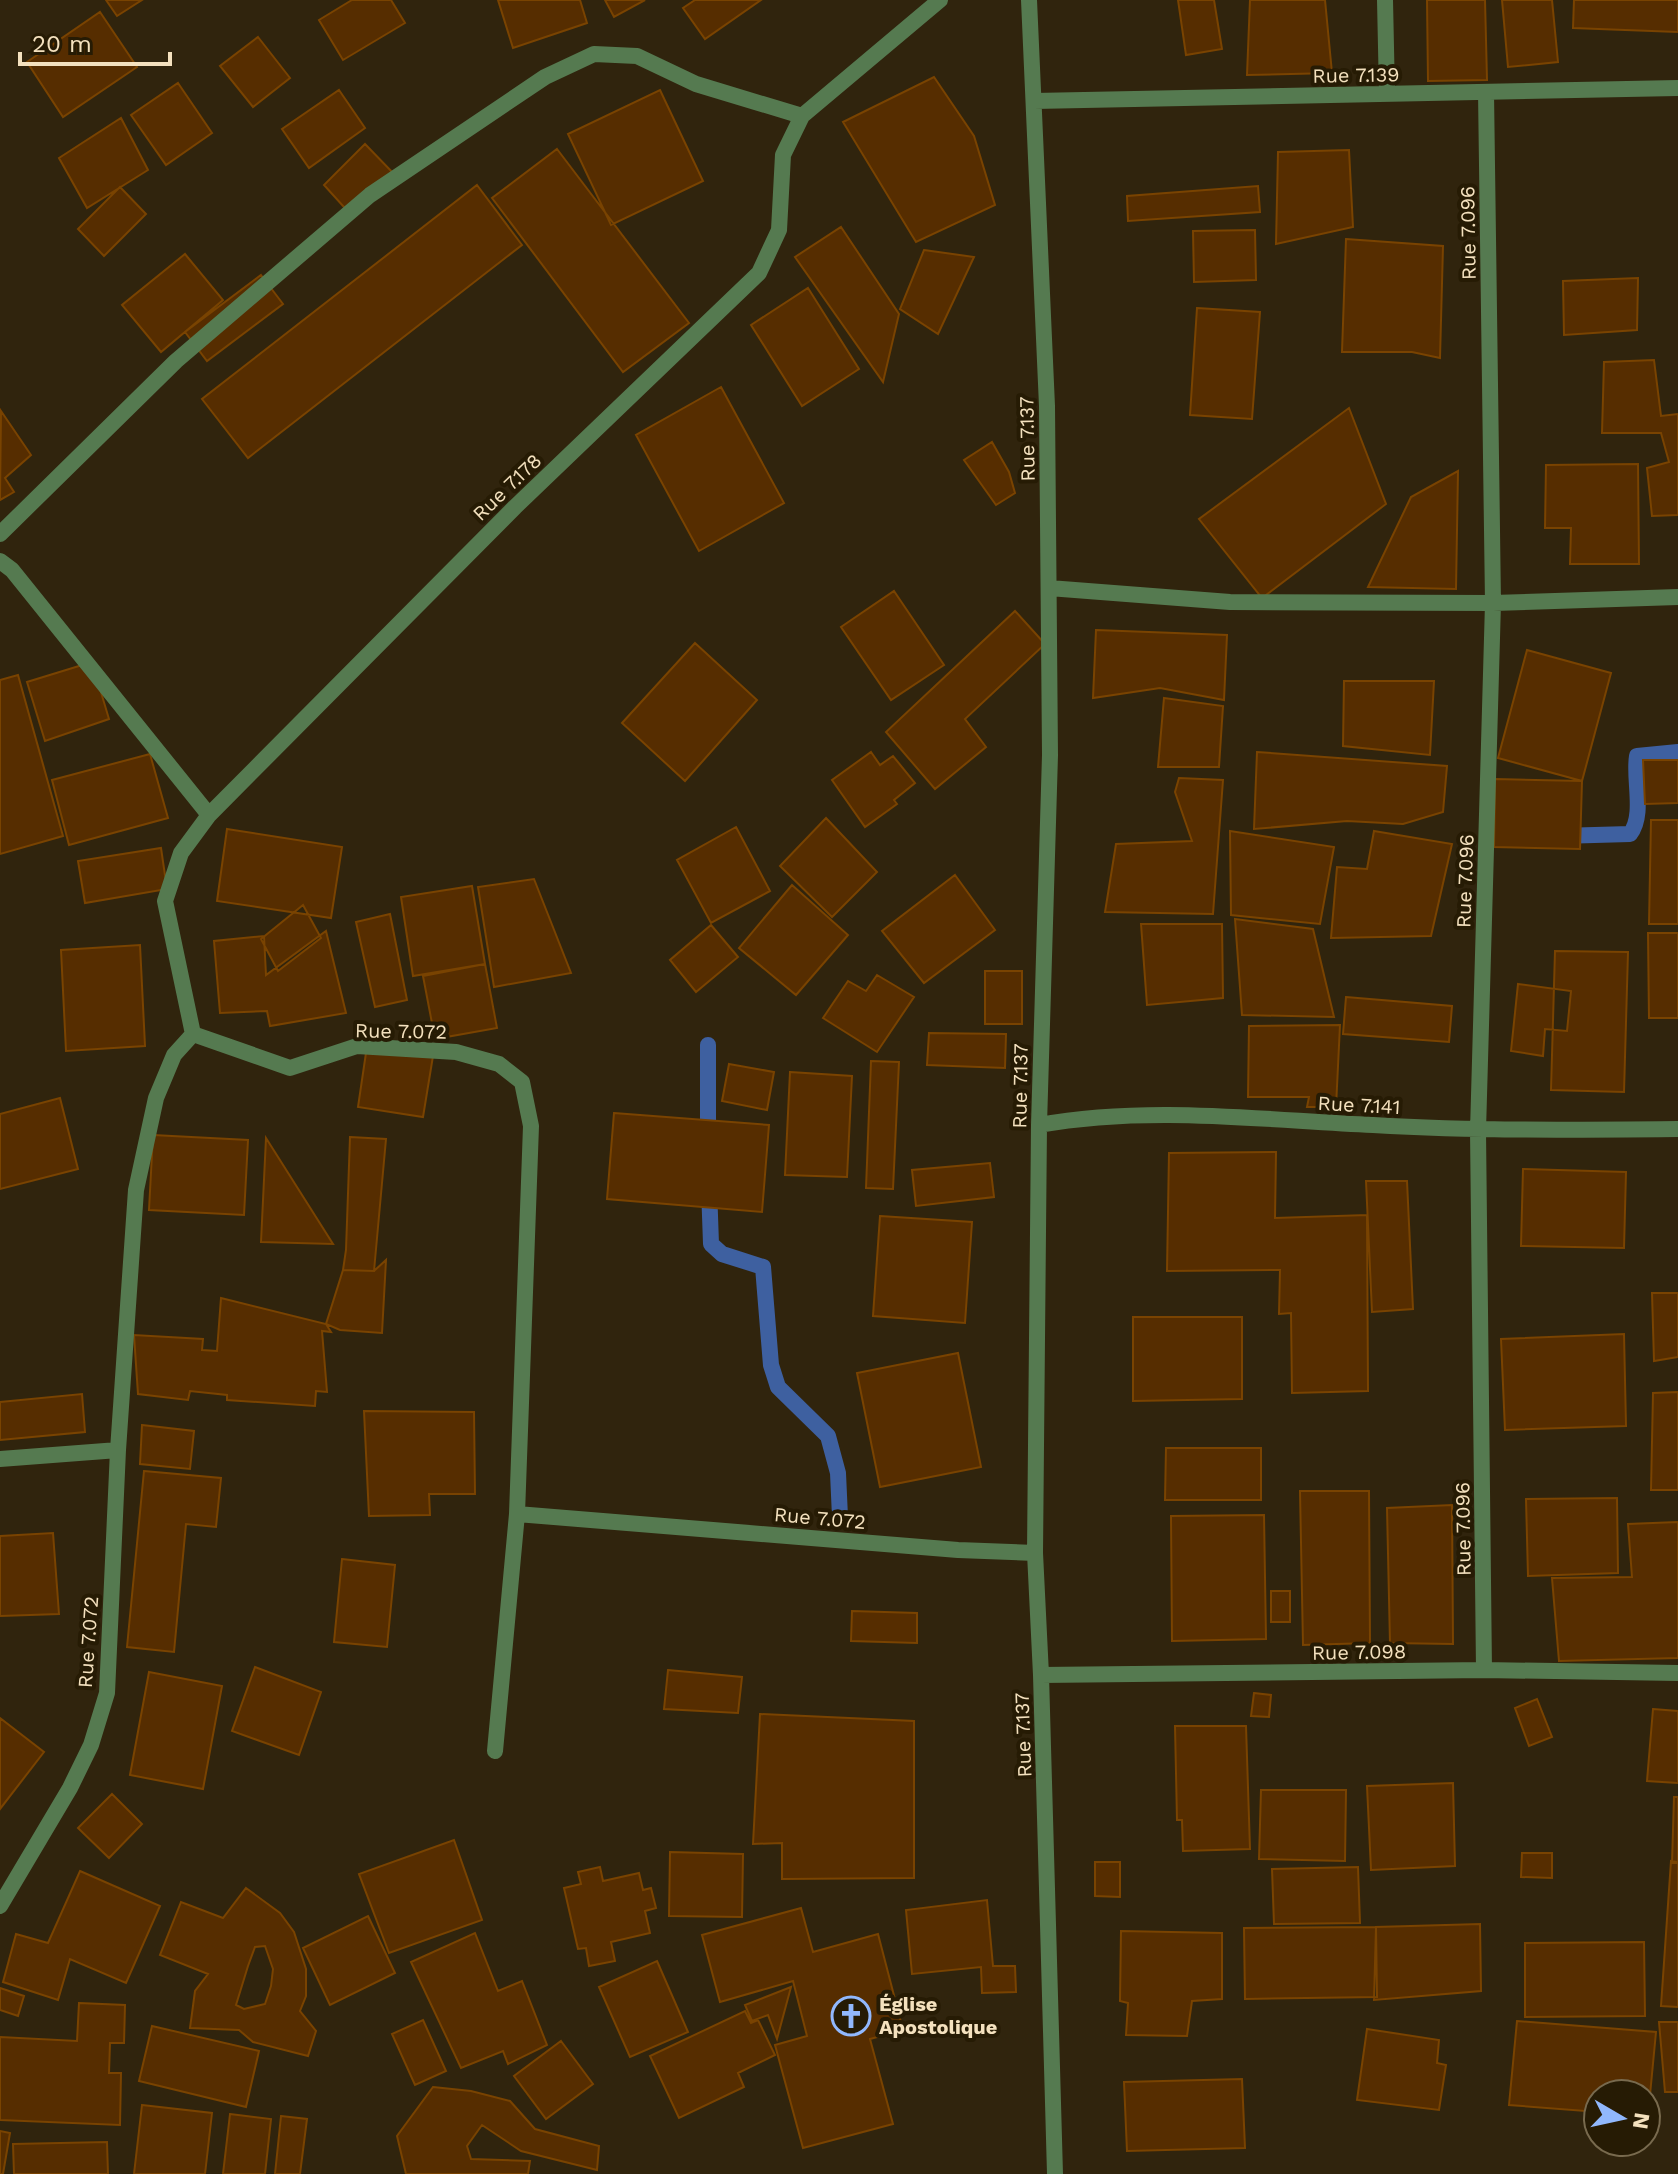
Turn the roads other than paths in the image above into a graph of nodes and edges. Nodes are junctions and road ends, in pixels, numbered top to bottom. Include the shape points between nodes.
1 (940, 0) edge
2 (1029, 0) edge
3 (1385, 0) edge
4 (1678, 88) edge
5 (1486, 92) junction
6 (1387, 94) junction
7 (1034, 101) junction
8 (802, 116) junction
9 (0, 534) edge
10 (0, 561) edge
11 (1049, 588) junction
12 (1678, 597) edge
13 (1493, 603) junction
14 (209, 815) junction
15 (193, 1034) junction
16 (1039, 1125) junction
17 (1678, 1129) edge
18 (1478, 1131) junction
19 (118, 1450) junction
20 (0, 1459) edge
21 (517, 1514) junction
22 (1035, 1553) junction
23 (1484, 1670) junction
24 (1678, 1673) edge
25 (1041, 1675) junction
26 (495, 1751) dead end
27 (0, 1906) edge
28 (1055, 2174) edge

1 - 8 street, Rue 7.178
2 - 7 street, Rue 7.137
3 - 6 street
4 - 5 street, Rue 7.139
5 - 6 street, Rue 7.139
5 - 13 street, Rue 7.096
6 - 7 street, Rue 7.139
7 - 11 street, Rue 7.137
8 - 9 street via 696,84 637,56 594,54 545,77 358,205 176,361
8 - 14 street, Rue 7.178 via 783,155 779,230 759,273 515,507
10 - 14 street
11 - 13 street via 1230,602
11 - 16 street, Rue 7.137 via 1050,755
12 - 13 street
13 - 18 street, Rue 7.096
14 - 15 street, Rue 7.178 via 181,853 165,901
15 - 19 street, Rue 7.072 via 174,1055 156,1098 136,1190
15 - 21 street, Rue 7.072 via 290,1068 357,1046 456,1052 499,1064 522,1082 531,1126
16 - 18 street, Rue 7.141 via 1155,1114
16 - 22 street, Rue 7.137
17 - 18 street, Rue 7.141
18 - 23 street, Rue 7.096
19 - 20 street
19 - 27 street, Rue 7.072 via 107,1693 70,1788
21 - 22 street, Rue 7.072
21 - 26 street
22 - 25 street, Rue 7.137
23 - 24 street, Rue 7.098
23 - 25 street, Rue 7.098
25 - 28 street, Rue 7.137

